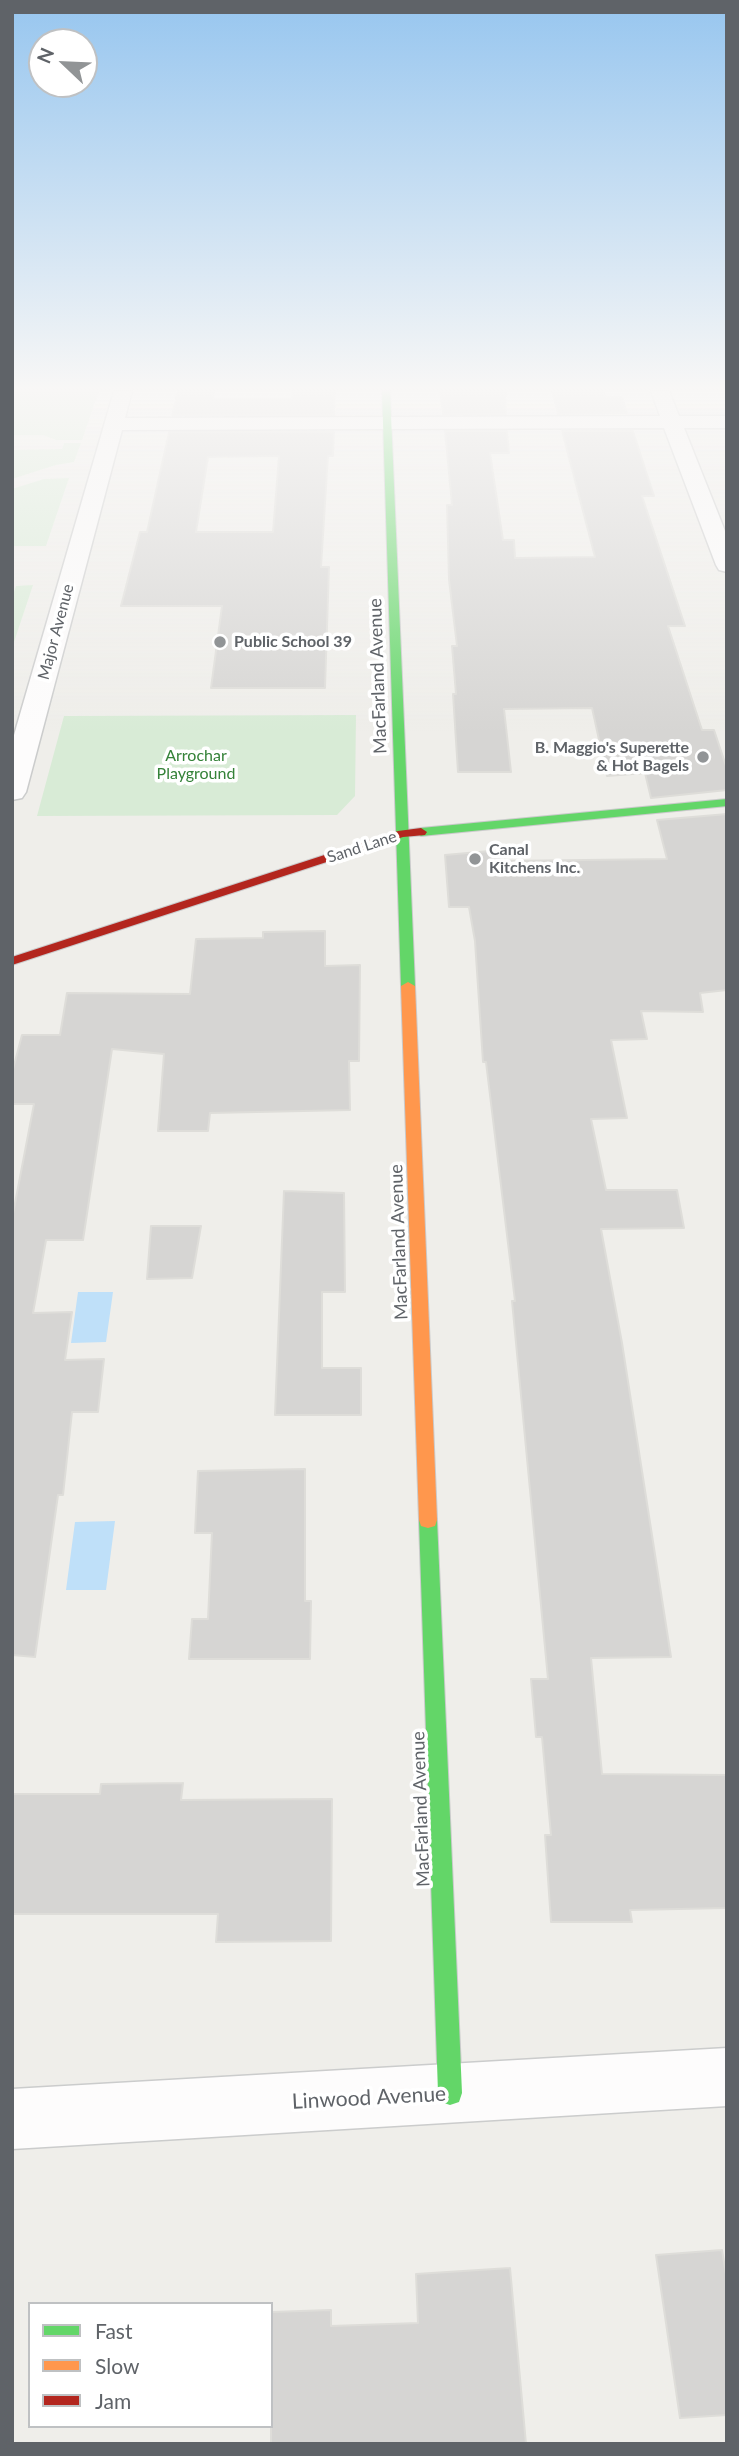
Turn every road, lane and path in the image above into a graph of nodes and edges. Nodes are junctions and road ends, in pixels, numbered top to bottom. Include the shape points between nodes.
1 (91, 506) edge
2 (390, 506) edge
3 (704, 506) edge
4 (727, 565) edge
5 (12, 792) edge
6 (727, 802) edge
7 (402, 834) junction
8 (12, 961) edge
9 (727, 2077) edge
10 (450, 2093) junction
11 (12, 2119) edge

1 - 5 street, Major Avenue
2 - 7 street, MacFarland Avenue
3 - 4 street
6 - 7 street, Sand Lane
7 - 8 street, Sand Lane
7 - 10 street, MacFarland Avenue
9 - 10 street, Linwood Avenue
10 - 11 street, Linwood Avenue

